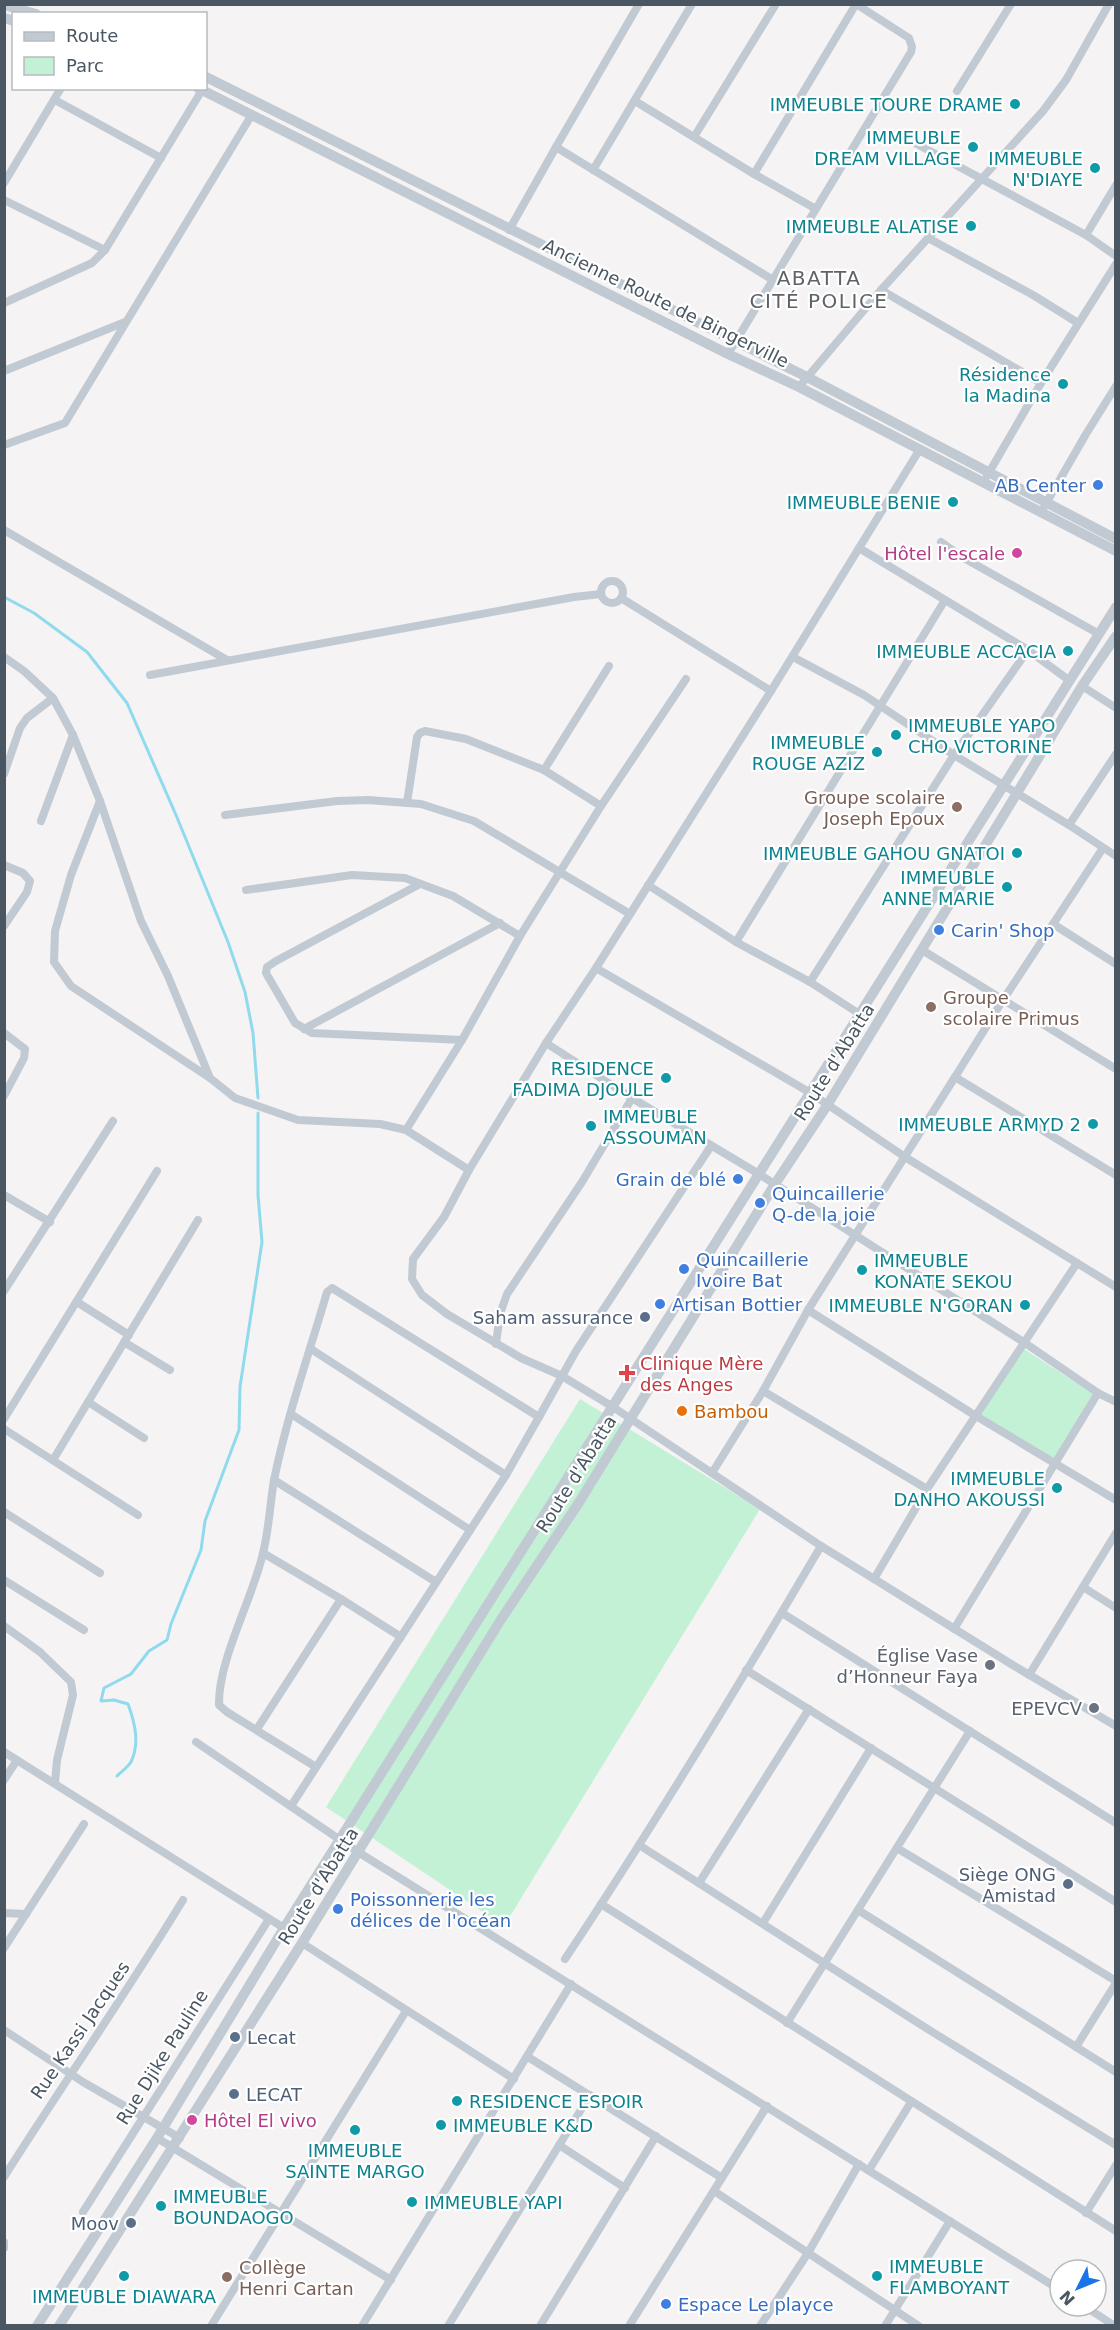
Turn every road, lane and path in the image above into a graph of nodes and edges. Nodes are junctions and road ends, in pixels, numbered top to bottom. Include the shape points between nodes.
1 (639, 4) edge
2 (692, 4) edge
3 (777, 4) edge
4 (856, 4) edge
5 (1011, 4) edge
6 (1109, 4) edge
7 (4, 5) edge
8 (29, 12) edge
9 (207, 78) edge
10 (60, 90) edge
11 (199, 90) edge
12 (202, 90) edge
13 (957, 91) dead end
14 (55, 100) junction
15 (635, 101) junction
16 (251, 116) junction
17 (694, 137) junction
18 (915, 143) dead end
19 (556, 147) junction
20 (161, 158) junction
21 (593, 170) junction
22 (754, 174) junction
23 (983, 179) junction
24 (4, 183) edge
25 (1116, 185) edge
26 (4, 200) edge
27 (816, 209) junction
28 (509, 230) junction
29 (1086, 235) junction
30 (928, 238) junction
31 (105, 250) junction
32 (1116, 256) edge
33 (1116, 264) edge
34 (774, 280) junction
35 (881, 290) junction
36 (4, 303) edge
37 (126, 322) junction
38 (1078, 323) junction
39 (735, 343) junction
40 (728, 354) junction
41 (4, 371) edge
42 (807, 377) junction
43 (1041, 383) junction
44 (1116, 386) edge
45 (799, 387) junction
46 (4, 445) edge
47 (920, 449) junction
48 (987, 476) junction
49 (1045, 507) junction
50 (4, 531) edge
51 (1116, 539) edge
52 (941, 542) dead end
53 (859, 548) junction
54 (1116, 551) edge
55 (601, 594) junction
56 (621, 598) junction
57 (945, 600) junction
58 (1116, 607) edge
59 (1098, 634) junction
60 (1116, 636) edge
61 (1028, 650) junction
62 (4, 657) edge
63 (792, 657) junction
64 (227, 660) junction
65 (609, 666) dead end
66 (150, 675) dead end
67 (686, 679) dead end
68 (1070, 681) junction
69 (1082, 686) junction
70 (771, 691) junction
71 (53, 698) junction
72 (882, 706) junction
73 (1116, 708) edge
74 (73, 735) junction
75 (1116, 754) edge
76 (954, 755) junction
77 (544, 770) junction
78 (4, 774) edge
79 (1004, 785) junction
80 (1017, 793) junction
81 (100, 801) junction
82 (407, 803) junction
83 (601, 806) junction
84 (225, 815) dead end
85 (41, 821) dead end
86 (1069, 825) junction
87 (1103, 848) junction
88 (1116, 856) edge
89 (4, 865) edge
90 (561, 873) junction
91 (420, 884) junction
92 (648, 885) junction
93 (246, 890) dead end
94 (630, 914) junction
95 (500, 923) junction
96 (1053, 924) junction
97 (4, 926) edge
98 (520, 936) junction
99 (736, 942) junction
100 (922, 950) junction
101 (1116, 964) edge
102 (596, 968) junction
103 (810, 982) junction
104 (1003, 1000) junction
105 (858, 1013) junction
106 (304, 1029) junction
107 (4, 1033) edge
108 (462, 1040) junction
109 (546, 1043) junction
110 (1116, 1069) edge
111 (955, 1077) junction
112 (210, 1078) junction
113 (809, 1092) junction
114 (4, 1096) edge
115 (632, 1098) junction
116 (828, 1104) junction
117 (113, 1121) dead end
118 (406, 1130) junction
119 (711, 1146) junction
120 (906, 1157) junction
121 (469, 1170) junction
122 (157, 1171) dead end
123 (759, 1174) junction
124 (1116, 1175) edge
125 (775, 1184) junction
126 (4, 1195) edge
127 (198, 1220) dead end
128 (50, 1222) junction
129 (855, 1235) junction
130 (1077, 1263) junction
131 (1116, 1287) edge
132 (4, 1291) edge
133 (77, 1302) junction
134 (808, 1310) junction
135 (127, 1338) junction
136 (1025, 1343) junction
137 (496, 1344) junction
138 (311, 1349) junction
139 (170, 1370) dead end
140 (562, 1376) junction
141 (763, 1391) junction
142 (1098, 1393) junction
143 (88, 1402) junction
144 (1116, 1402) edge
145 (613, 1407) junction
146 (291, 1414) junction
147 (975, 1416) junction
148 (538, 1418) junction
149 (631, 1418) junction
150 (4, 1419) edge
151 (4, 1429) edge
152 (144, 1437) dead end
153 (53, 1460) junction
154 (1055, 1464) junction
155 (712, 1473) junction
156 (506, 1475) junction
157 (274, 1480) junction
158 (927, 1489) junction
159 (1116, 1500) edge
160 (4, 1512) edge
161 (138, 1515) dead end
162 (470, 1530) junction
163 (1116, 1533) edge
164 (821, 1546) junction
165 (263, 1553) junction
166 (100, 1573) dead end
167 (874, 1579) junction
168 (4, 1580) edge
169 (436, 1582) junction
170 (1083, 1587) junction
171 (341, 1599) junction
172 (1116, 1608) edge
173 (782, 1613) junction
174 (4, 1626) edge
175 (954, 1629) junction
176 (84, 1630) dead end
177 (400, 1637) junction
178 (746, 1670) junction
179 (1029, 1675) junction
180 (808, 1709) junction
181 (1116, 1726) edge
182 (257, 1729) junction
183 (970, 1731) junction
184 (196, 1742) dead end
185 (871, 1748) junction
186 (4, 1752) edge
187 (17, 1760) junction
188 (316, 1767) junction
189 (5, 1776) edge
190 (56, 1783) junction
191 (935, 1787) junction
192 (291, 1806) junction
193 (1116, 1823) edge
194 (84, 1824) dead end
195 (341, 1840) junction
196 (639, 1845) junction
197 (897, 1848) junction
198 (358, 1852) junction
199 (699, 1883) junction
200 (183, 1900) dead end
201 (1116, 1902) edge
202 (601, 1904) junction
203 (858, 1910) junction
204 (4, 1913) edge
205 (26, 1914) junction
206 (269, 1919) junction
207 (762, 1923) junction
208 (284, 1928) junction
209 (302, 1943) junction
210 (4, 1948) edge
211 (565, 1959) dead end
212 (825, 1964) junction
213 (1116, 1982) edge
214 (571, 1984) junction
215 (406, 2012) junction
216 (787, 2023) junction
217 (4, 2030) edge
218 (1076, 2047) junction
219 (528, 2057) junction
220 (1116, 2072) edge
221 (70, 2073) junction
222 (514, 2079) junction
223 (590, 2095) junction
224 (911, 2102) junction
225 (767, 2106) junction
226 (144, 2116) junction
227 (163, 2128) junction
228 (656, 2136) junction
229 (157, 2138) junction
230 (180, 2138) junction
231 (559, 2145) junction
232 (1116, 2145) edge
233 (173, 2148) junction
234 (859, 2164) junction
235 (1116, 2165) edge
236 (869, 2170) junction
237 (4, 2177) edge
238 (722, 2178) junction
239 (625, 2188) junction
240 (714, 2191) junction
241 (83, 2212) dead end
242 (282, 2212) junction
243 (1086, 2213) junction
244 (950, 2221) junction
245 (1116, 2231) edge
246 (4, 2242) edge
247 (4, 2248) edge
248 (807, 2253) junction
249 (391, 2280) junction
250 (1048, 2282) edge
251 (895, 2310) junction
252 (37, 2325) edge
253 (59, 2325) edge
254 (211, 2325) edge
255 (362, 2325) edge
256 (448, 2325) edge
257 (540, 2325) edge
258 (629, 2325) edge
259 (760, 2325) edge
260 (885, 2325) edge
261 (919, 2325) edge

1 - 19 street
2 - 15 street
3 - 17 street
4 - 22 street
4 - 27 street via 905,35 912,47
5 - 13 street
6 - 23 street via 1066,80
7 - 8 street
9 - 28 street, Ancienne Route de Bingerville
10 - 14 street
11 - 20 street
12 - 16 street, Ancienne Route de Bingerville
14 - 20 street
14 - 24 street
15 - 17 street
15 - 21 street
16 - 37 street
16 - 40 street, Ancienne Route de Bingerville
17 - 22 street
18 - 23 street
19 - 21 street
19 - 28 street
20 - 31 street
21 - 34 street
22 - 27 street
23 - 29 street
23 - 30 street
25 - 29 street
26 - 31 street
27 - 34 street
28 - 39 street, Ancienne Route de Bingerville
29 - 32 street
30 - 35 street
30 - 38 street
31 - 36 street via 93,262
33 - 38 street
34 - 39 street
35 - 42 street
35 - 43 street
37 - 41 street
37 - 46 street via 65,423
38 - 43 street
39 - 40 street
39 - 42 street, Ancienne Route de Bingerville
40 - 45 street, Ancienne Route de Bingerville
42 - 45 street
42 - 48 street, Ancienne Route de Bingerville
43 - 48 street
44 - 49 street
45 - 47 street, Ancienne Route de Bingerville
47 - 48 street, Ancienne Route de Bingerville
47 - 53 street
48 - 49 street, Ancienne Route de Bingerville
49 - 51 street, Ancienne Route de Bingerville
49 - 54 street, Ancienne Route de Bingerville
50 - 64 street
52 - 59 street
53 - 57 street
53 - 63 street
55 - 56 street via 608,602
55 - 56 street via 604,584 614,581 621,587
55 - 64 street
56 - 70 street
57 - 61 street
57 - 72 street
58 - 59 street, Route d'Abatta
59 - 68 street, Route d'Abatta
60 - 69 street, Route d'Abatta
61 - 68 street
61 - 76 street
62 - 71 street
63 - 70 street
63 - 72 street
64 - 66 street
65 - 77 street
67 - 83 street
68 - 79 street, Route d'Abatta
69 - 73 street
69 - 80 street, Route d'Abatta
70 - 92 street
71 - 74 street
71 - 78 street via 20,728
72 - 76 street
72 - 99 street
74 - 81 street
74 - 85 street
75 - 86 street
76 - 79 street
76 - 103 street
77 - 82 street via 466,739 425,731 417,737
77 - 83 street
79 - 80 street
79 - 105 street, Route d'Abatta
80 - 86 street
80 - 100 street, Route d'Abatta
81 - 112 street via 141,921
81 - 112 street via 71,875 55,931 54,962 70,986
82 - 84 street via 338,801
82 - 90 street via 474,821
83 - 90 street
86 - 87 street
87 - 88 street
87 - 96 street
89 - 97 street via 23,873 30,881
90 - 94 street
90 - 98 street
91 - 93 street via 405,878 351,875
91 - 95 street via 453,896
91 - 106 street via 267,967 266,973 296,1023
92 - 94 street
92 - 99 street
94 - 102 street
95 - 98 street
95 - 106 street
96 - 101 street
96 - 104 street
98 - 108 street
99 - 103 street
100 - 104 street
100 - 116 street, Route d'Abatta
102 - 109 street
102 - 113 street
103 - 105 street
104 - 110 street
104 - 111 street
105 - 113 street, Route d'Abatta
106 - 108 street via 321,1034
107 - 114 street via 25,1049
108 - 118 street
109 - 115 street
109 - 121 street
111 - 120 street
111 - 124 street
112 - 118 street via 235,1098 298,1120 380,1124
113 - 116 street
113 - 123 street, Route d'Abatta
115 - 119 street
115 - 137 street via 582,1182 507,1294
116 - 120 street
116 - 125 street, Route d'Abatta
117 - 128 street
118 - 121 street
119 - 123 street
119 - 140 street
120 - 129 street
120 - 130 street
121 - 137 street via 444,1217 413,1259 412,1279 430,1302
122 - 133 street
123 - 125 street
123 - 145 street, Route d'Abatta
125 - 129 street
125 - 149 street, Route d'Abatta
126 - 128 street
127 - 135 street
128 - 132 street
129 - 134 street
129 - 136 street
130 - 131 street
130 - 136 street
133 - 135 street
133 - 150 street
134 - 141 street
134 - 147 street
135 - 139 street
135 - 143 street
136 - 142 street
136 - 147 street
137 - 140 street
138 - 146 street
138 - 148 street via 327,1292 332,1288
138 - 156 street
140 - 145 street
140 - 148 street
141 - 155 street
141 - 158 street
142 - 144 street
142 - 154 street
143 - 152 street
143 - 153 street
145 - 149 street
145 - 195 street, Route d'Abatta
146 - 157 street
146 - 162 street
147 - 154 street
147 - 158 street
148 - 156 street
149 - 155 street
149 - 198 street, Route d'Abatta
151 - 153 street
153 - 161 street
154 - 159 street
154 - 175 street
155 - 164 street
156 - 162 street
157 - 165 street
157 - 169 street
158 - 167 street
160 - 166 street
162 - 169 street
163 - 170 street
164 - 167 street
164 - 173 street
165 - 171 street
165 - 182 street via 219,1697 219,1705 227,1712
167 - 175 street
168 - 176 street
169 - 177 street
170 - 172 street
170 - 179 street
171 - 177 street
171 - 182 street
173 - 178 street
173 - 183 street
174 - 190 street via 40,1652 71,1682 73,1695 57,1760
175 - 179 street
177 - 188 street
178 - 180 street
178 - 196 street
179 - 181 street
180 - 185 street
180 - 199 street
182 - 188 street
183 - 191 street
183 - 193 street
184 - 192 street
185 - 191 street
185 - 207 street
186 - 187 street
187 - 189 street
187 - 190 street
188 - 192 street
190 - 206 street
191 - 197 street
191 - 201 street
192 - 195 street
194 - 205 street
195 - 198 street
195 - 208 street, Route d'Abatta
196 - 199 street
196 - 202 street
197 - 203 street
197 - 213 street
198 - 209 street, Route d'Abatta
198 - 214 street
199 - 207 street
200 - 221 street, Rue Kassi Jacques
202 - 211 street
202 - 216 street
203 - 212 street
203 - 218 street
204 - 205 street
205 - 210 street
206 - 208 street
206 - 226 street, Rue Djike Pauline
207 - 212 street
208 - 227 street, Route d'Abatta
209 - 215 street
209 - 230 street, Route d'Abatta
212 - 216 street
212 - 232 street
213 - 218 street
214 - 219 street
214 - 225 street
215 - 222 street
215 - 242 street
216 - 224 street
217 - 221 street
218 - 220 street
219 - 222 street
219 - 223 street
221 - 226 street
221 - 237 street, Rue Kassi Jacques
222 - 249 street
223 - 228 street
223 - 231 street
224 - 236 street
224 - 243 street
225 - 234 street
225 - 238 street
226 - 227 street
226 - 241 street, Rue Djike Pauline
227 - 229 street, Route d'Abatta
227 - 230 street
228 - 238 street
228 - 239 street
229 - 233 street
229 - 252 street, Route d'Abatta
230 - 233 street, Route d'Abatta
231 - 239 street
231 - 256 street
233 - 242 street
233 - 253 street, Route d'Abatta
234 - 236 street
234 - 248 street
235 - 243 street
236 - 244 street
238 - 240 street
239 - 257 street
240 - 248 street
240 - 258 street
242 - 249 street
242 - 254 street
243 - 245 street
244 - 250 street
244 - 251 street
246 - 247 street
248 - 251 street
248 - 259 street
249 - 255 street
251 - 260 street
251 - 261 street

